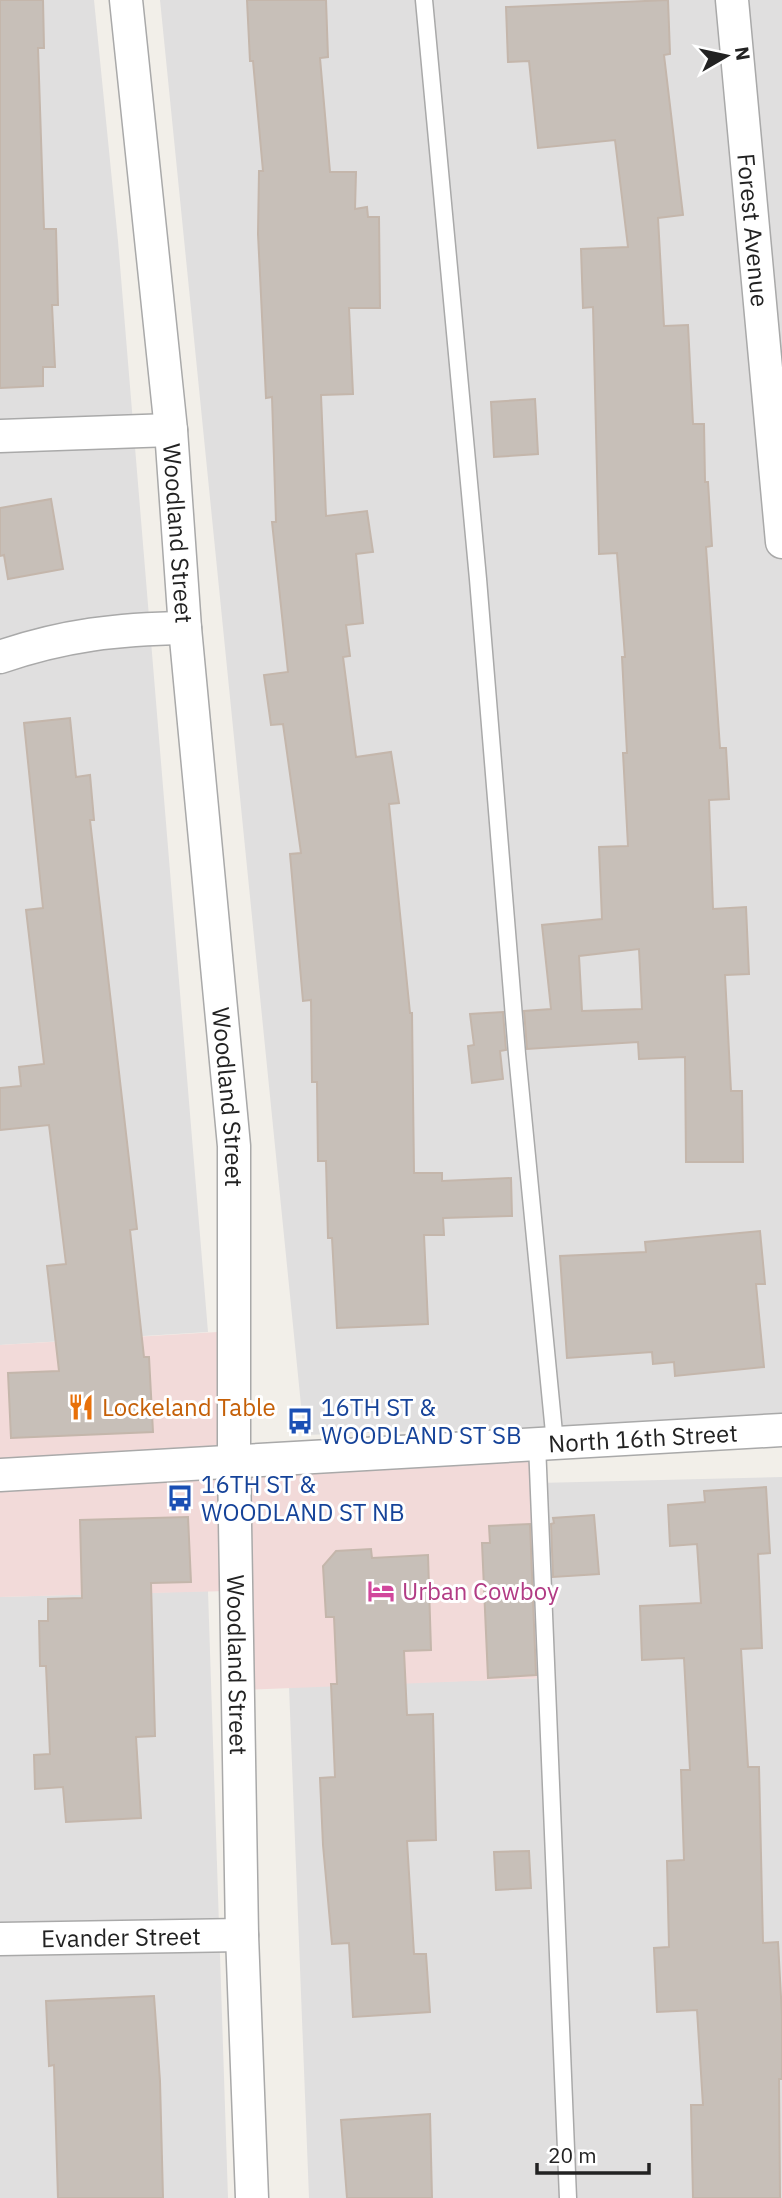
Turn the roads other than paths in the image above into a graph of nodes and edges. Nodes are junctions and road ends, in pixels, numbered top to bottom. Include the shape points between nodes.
1 (125, 0) edge
2 (424, 0) edge
3 (732, 0) edge
4 (171, 430) junction
5 (0, 436) edge
6 (782, 542) edge
7 (185, 628) junction
8 (0, 657) edge
9 (782, 1430) edge
10 (546, 1444) junction
11 (234, 1464) junction
12 (0, 1475) edge
13 (242, 1935) junction
14 (0, 1938) edge
15 (252, 2198) edge
16 (568, 2198) edge

1 - 4 street, Woodland Street
2 - 10 lane via 478,579
3 - 6 street, Forest Avenue
4 - 5 street
4 - 7 street, Woodland Street
7 - 8 street via 117,629 48,641
7 - 11 street, Woodland Street via 234,1146
9 - 10 street, North 16th Street
10 - 11 street, North 16th Street
10 - 16 lane
11 - 12 street, North 16th Street
11 - 13 street, Woodland Street
13 - 14 street, Evander Street
13 - 15 street, Woodland Street

